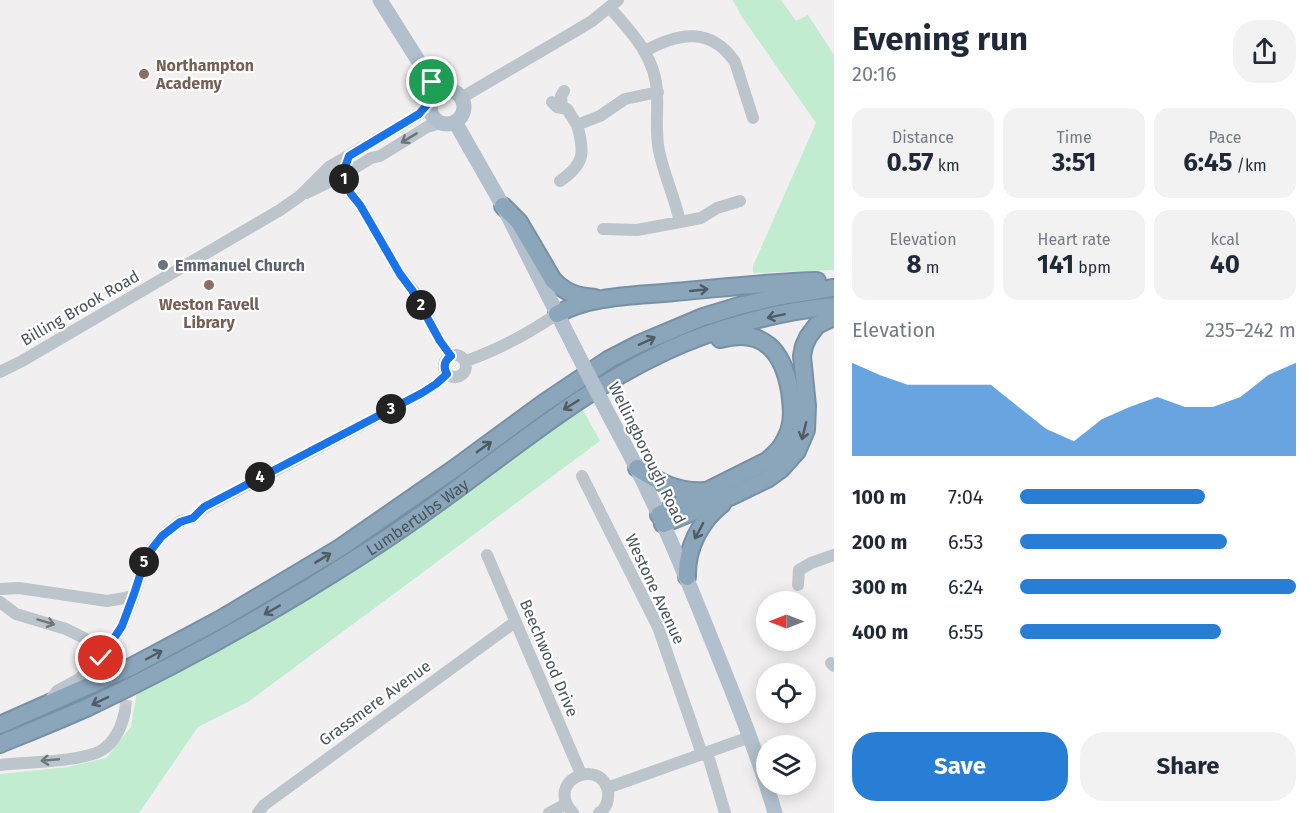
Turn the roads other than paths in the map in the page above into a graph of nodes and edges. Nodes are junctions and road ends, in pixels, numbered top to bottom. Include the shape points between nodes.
1 (380, 0) edge
2 (613, 3) edge
3 (645, 51) junction
4 (564, 91) dead end
5 (658, 92) junction
6 (435, 97) junction
7 (461, 98) junction
8 (753, 118) dead end
9 (448, 123) junction
10 (577, 125) junction
11 (349, 156) junction
12 (342, 176) junction
13 (560, 181) dead end
14 (300, 196) junction
15 (740, 201) dead end
16 (503, 206) junction
17 (680, 222) junction
18 (603, 229) dead end
19 (834, 280) edge
20 (834, 288) edge
21 (599, 299) junction
22 (834, 306) edge
23 (557, 314) junction
24 (834, 317) edge
25 (451, 356) junction
26 (466, 362) junction
27 (639, 364) junction
28 (0, 372) edge
29 (447, 374) junction
30 (637, 468) junction
31 (582, 476) dead end
32 (705, 491) junction
33 (732, 496) junction
34 (661, 520) junction
35 (487, 555) dead end
36 (834, 555) edge
37 (687, 576) junction
38 (798, 585) dead end
39 (0, 589) edge
40 (134, 594) junction
41 (107, 601) junction
42 (0, 602) edge
43 (515, 622) junction
44 (122, 626) junction
45 (92, 642) tunnel mouth
46 (44, 706) junction
47 (125, 711) tunnel mouth
48 (0, 725) edge
49 (750, 737) junction
50 (0, 744) edge
51 (705, 753) junction
52 (0, 765) edge
53 (580, 774) junction
54 (607, 788) junction
55 (569, 808) edge
56 (258, 813) edge
57 (549, 813) edge
58 (599, 813) edge
59 (725, 813) edge
60 (775, 813) edge

1 - 6 main road
2 - 3 street
2 - 7 street via 592,21
3 - 5 street
3 - 8 street via 685,36 719,44 735,62
4 - 10 street via 557,105 567,109
5 - 10 street via 625,99 600,116
5 - 17 street via 659,150
6 - 7 main road via 446,90
6 - 9 main road via 431,114 435,120
6 - 11 street, Billing Brook Road via 419,114
7 - 9 main road via 463,114
9 -> 12 street, Billing Brook Road via 427,127
9 - 16 main road, Wellingborough Road
10 - 13 street via 582,142 579,164
11 - 12 street
11 - 14 street, Billing Brook Road via 329,167
12 - 14 street, Billing Brook Road
12 - 25 street
14 - 28 street, Billing Brook Road
15 - 17 street via 701,218
16 - 21 highway via 519,222 560,287 575,296
16 - 23 main road, Wellingborough Road
17 - 18 street via 637,230
21 -> 19 highway
46 -> 20 highway, Lumbertubs Way via 221,619 340,548 608,360 703,317 781,296
21 - 23 highway
22 -> 27 highway, Lumbertubs Way via 746,322
23 - 26 street
23 - 30 main road, Wellingborough Road, bridge
24 -> 33 highway via 817,325 804,346 806,430 797,452 767,479
25 - 26 street via 458,355
25 - 29 street via 444,365
26 - 29 street via 461,376
27 - 32 highway via 727,337 754,338 777,353 792,404 787,437 767,461
27 -> 50 highway, Lumbertubs Way via 566,409 419,516 303,592 163,670
29 - 40 street via 422,393 180,522 148,554
30 - 32 highway via 674,488
30 - 34 main road, Wellingborough Road
31 - 51 street, Westone Avenue via 658,627
32 - 34 highway
33 - 34 highway
33 -> 37 highway via 703,523 688,556
34 - 37 main road, Wellingborough Road
35 - 43 street, Beechwood Drive
36 - 38 street via 793,568
37 - 49 main road, Wellingborough Road
39 - 41 street via 19,588
40 - 41 street
40 - 44 street
41 - 44 street
42 -> 45 street via 16,614 66,629
43 - 53 street, Beechwood Drive
43 - 56 street, Grassmere Avenue
44 - 46 street via 101,658
46 - 48 highway, Lumbertubs Way
47 -> 52 street via 122,726 102,750 87,756
49 - 51 street
49 - 60 main road, Wellingborough Road
51 - 54 street
51 - 59 street, Westone Avenue
53 - 54 street via 594,775
53 - 55 street via 566,788 564,796
54 - 58 street via 607,803
55 - 57 street

